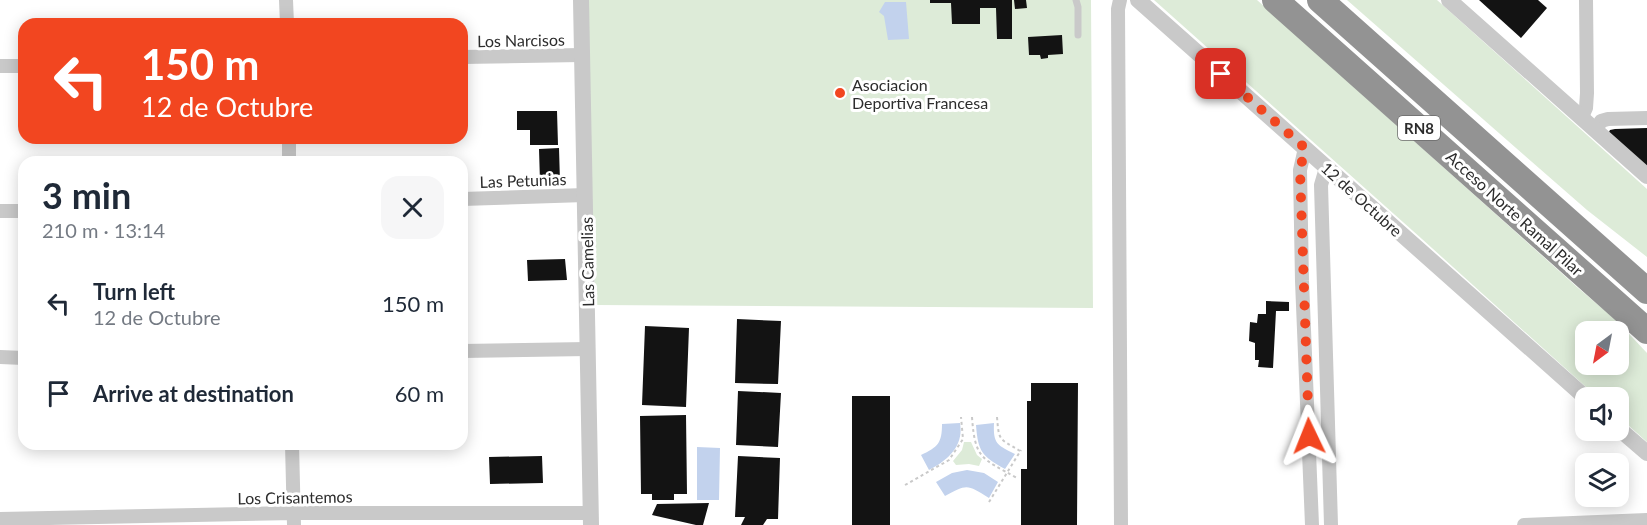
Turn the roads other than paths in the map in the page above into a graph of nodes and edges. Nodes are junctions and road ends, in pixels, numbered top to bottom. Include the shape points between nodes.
1 (286, 0) edge
2 (581, 0) edge
3 (1076, 0) edge
4 (1120, 0) edge
5 (1138, 0) edge
6 (1275, 0) edge
7 (1320, 0) edge
8 (1449, 0) edge
9 (1586, 0) edge
10 (287, 18) edge
11 (1078, 35) dead end
12 (581, 55) junction
13 (468, 57) edge
14 (0, 66) edge
15 (18, 66) edge
16 (1582, 117) junction
17 (1647, 117) edge
18 (1596, 130) junction
19 (1474, 138) junction
20 (1305, 148) junction
21 (1326, 168) junction
22 (1647, 176) edge
23 (585, 195) junction
24 (468, 199) edge
25 (18, 211) edge
26 (0, 212) edge
27 (1564, 257) junction
28 (1647, 268) edge
29 (1323, 279) junction
30 (1302, 280) junction
31 (1647, 291) edge
32 (1647, 331) edge
33 (1647, 347) edge
34 (588, 349) junction
35 (468, 351) edge
36 (0, 357) edge
37 (18, 358) edge
38 (1575, 388) edge
39 (1629, 437) edge
40 (292, 450) edge
41 (1647, 453) edge
42 (0, 519) edge
43 (294, 519) edge
44 (591, 519) edge
45 (1647, 520) edge
46 (1121, 525) edge
47 (1312, 525) edge
48 (1330, 525) edge
49 (1524, 525) edge

1 - 10 street
2 - 12 street, Las Camelias
3 - 11 lane
4 - 46 street
5 - 20 street, 12 de Octubre
6 - 27 highway, Acceso Norte Ramal Pilar / RN8
7 - 19 highway, Acceso Norte Ramal Pilar / RN8
8 - 16 street
9 - 16 street via 1587,108
12 - 13 street, Los Narcisos
12 - 23 street, Las Camelias
14 - 15 street
16 - 18 street
17 - 18 street via 1608,118
18 - 22 street
19 - 28 highway
19 - 31 highway, Acceso Norte Ramal Pilar / RN8
20 - 21 street, 12 de Octubre
20 - 30 street via 1300,170
21 - 29 street via 1321,185
21 - 38 street, 12 de Octubre
23 - 24 street, Las Petunias
23 - 34 street, Las Camelias
25 - 26 street
27 - 32 highway, Acceso Norte Ramal Pilar / RN8
27 - 33 highway
29 - 30 street
29 - 48 street
30 - 47 street
34 - 35 street
34 - 44 street, Las Camelias
36 - 37 street
39 - 41 street
40 - 43 street
42 - 43 street, Los Crisantemos
43 - 44 street, Los Crisantemos
45 - 49 street

